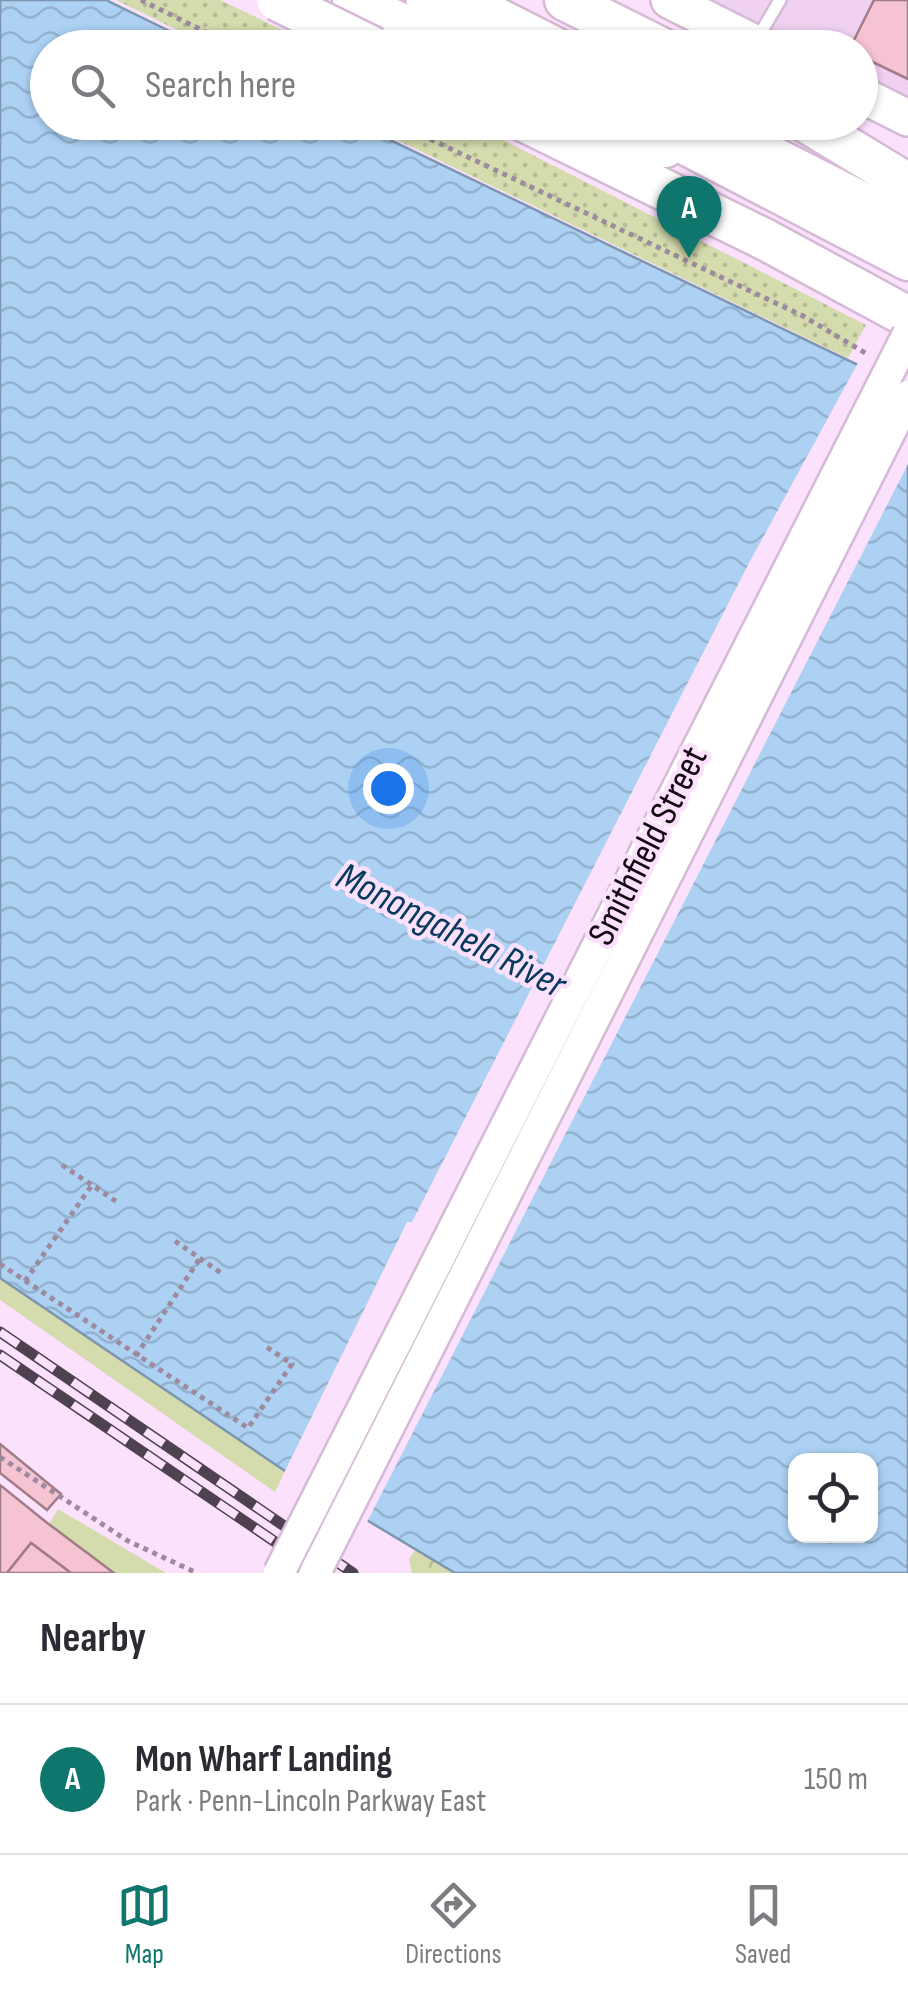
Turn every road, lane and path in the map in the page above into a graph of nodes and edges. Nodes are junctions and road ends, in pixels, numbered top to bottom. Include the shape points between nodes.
1 (141, 0) edge
2 (277, 0) edge
3 (353, 0) edge
4 (404, 0) edge
5 (424, 0) edge
6 (564, 0) edge
7 (669, 0) edge
8 (780, 0) edge
9 (202, 30) edge
10 (338, 30) edge
11 (413, 30) edge
12 (463, 30) edge
13 (526, 30) edge
14 (625, 30) edge
15 (730, 30) edge
16 (767, 30) edge
17 (878, 103) edge
18 (908, 118) edge
19 (432, 140) edge
20 (562, 140) edge
21 (647, 140) edge
22 (676, 140) edge
23 (744, 140) edge
24 (836, 140) edge
25 (862, 140) edge
26 (908, 160) edge
27 (908, 184) edge
28 (770, 192) junction
29 (908, 223) edge
30 (908, 260) edge
31 (908, 317) edge
32 (908, 334) edge
33 (855, 346) dead end
34 (908, 396) edge
35 (62, 1165) dead end
36 (92, 1185) junction
37 (120, 1204) dead end
38 (175, 1241) dead end
39 (200, 1258) junction
40 (0, 1264) edge
41 (224, 1275) dead end
42 (25, 1281) junction
43 (266, 1346) dead end
44 (136, 1356) junction
45 (0, 1457) edge
46 (179, 1565) junction
47 (176, 1573) edge
48 (197, 1573) edge
49 (279, 1573) edge
50 (315, 1573) edge

1 - 9 path
2 - 10 highway, bridge
3 - 11 highway
4 - 12 highway
5 - 13 main road via 496,15
6 - 14 highway
7 - 15 main road
8 - 16 lane
17 - 18 main road
19 - 33 path
20 - 31 highway
21 - 28 highway
22 - 28 highway
23 - 29 main road
24 - 27 highway
25 - 26 highway
28 - 30 highway
32 - 49 main road, Smithfield Street, bridge
34 - 50 main road, Smithfield Street, bridge
35 - 36 path
36 - 37 path
36 - 42 path
38 - 39 path
39 - 41 path
39 - 44 path
40 - 42 path
42 - 44 path
43 - 44 path via 292,1364 248,1428
45 - 46 path via 128,1541
46 - 47 path
46 - 48 path

